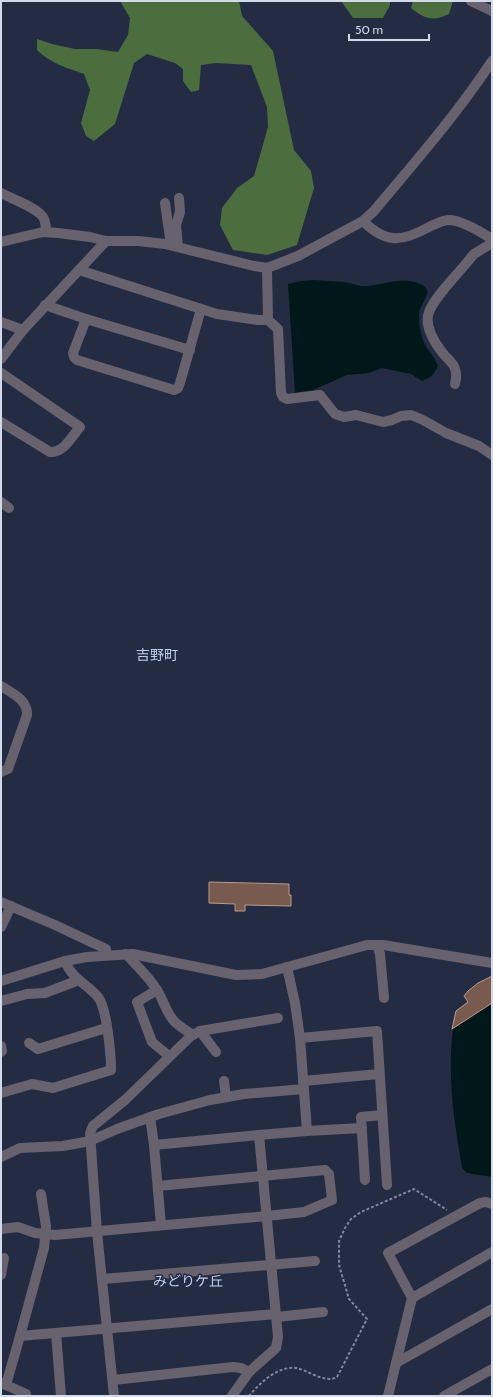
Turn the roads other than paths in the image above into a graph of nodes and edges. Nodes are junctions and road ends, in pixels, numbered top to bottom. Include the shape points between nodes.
1 (471, 1) edge
2 (492, 11) edge
3 (492, 61) edge
4 (1, 193) edge
5 (179, 198) dead end
6 (165, 203) dead end
7 (363, 221) junction
8 (46, 232) junction
9 (492, 239) edge
10 (106, 241) junction
11 (1, 242) edge
12 (492, 242) edge
13 (174, 246) junction
14 (267, 268) junction
15 (79, 270) junction
16 (45, 304) junction
17 (201, 309) junction
18 (86, 319) junction
19 (268, 320) junction
20 (1, 322) edge
21 (23, 330) junction
22 (190, 350) junction
23 (1, 359) edge
24 (1, 372) edge
25 (455, 384) dead end
26 (1, 422) edge
27 (492, 455) edge
28 (1, 686) edge
29 (1, 772) edge
30 (6, 904) edge
31 (1, 927) edge
32 (377, 945) junction
33 (126, 954) junction
34 (107, 956) junction
35 (65, 961) junction
36 (492, 963) edge
37 (287, 967) junction
38 (79, 980) junction
39 (1, 981) edge
40 (157, 990) junction
41 (384, 998) dead end
42 (1, 1002) edge
43 (278, 1018) dead end
44 (106, 1028) junction
45 (196, 1033) junction
46 (300, 1038) junction
47 (29, 1043) dead end
48 (1, 1046) edge
49 (1, 1052) edge
50 (216, 1052) dead end
51 (169, 1056) junction
52 (379, 1074) junction
53 (224, 1081) dead end
54 (303, 1085) junction
55 (1, 1093) edge
56 (226, 1097) junction
57 (382, 1115) junction
58 (150, 1118) junction
59 (362, 1128) junction
60 (307, 1131) junction
61 (259, 1135) junction
62 (90, 1141) junction
63 (154, 1145) junction
64 (1, 1157) edge
65 (263, 1177) junction
66 (365, 1180) dead end
67 (158, 1186) junction
68 (387, 1186) dead end
69 (41, 1194) dead end
70 (492, 1204) edge
71 (267, 1216) junction
72 (161, 1225) junction
73 (1, 1228) edge
74 (97, 1232) junction
75 (46, 1234) junction
76 (492, 1252) edge
77 (4, 1258) dead end
78 (316, 1261) dead end
79 (271, 1264) junction
80 (1, 1275) edge
81 (103, 1279) junction
82 (412, 1298) junction
83 (492, 1309) edge
84 (323, 1312) dead end
85 (276, 1315) junction
86 (108, 1329) junction
87 (56, 1333) junction
88 (20, 1336) junction
89 (396, 1363) junction
90 (492, 1369) edge
91 (249, 1372) junction
92 (113, 1380) junction
93 (3, 1384) edge
94 (25, 1396) edge
95 (61, 1396) edge
96 (114, 1396) edge
97 (232, 1396) edge
98 (388, 1396) edge
99 (444, 1396) edge

1 - 2 street
3 - 7 street via 454,115
4 - 8 street via 39,213 45,222
5 - 13 street via 180,212
6 - 13 street
7 - 9 street via 381,236 392,238 413,236 448,220 479,231
7 - 14 street via 298,256
8 - 10 street
8 - 11 street
10 - 13 street via 138,241
10 - 15 street
12 - 25 street via 474,254 435,301 428,317 431,333 456,370
13 - 14 street
14 - 19 street
15 - 16 street
15 - 17 street
16 - 18 street
16 - 21 street
17 - 19 street via 224,315
17 - 22 street
18 - 22 street
18 - 22 street via 73,353 77,360 168,389 178,388
19 - 27 street via 278,329 283,397 287,399 320,395 335,414 344,417 356,416 383,422 411,415 479,446
20 - 21 street
21 - 23 street
24 - 26 street via 80,427 61,450 55,453
28 - 29 street via 28,708 8,769
30 - 31 street
30 - 34 street via 106,949
32 - 36 street
32 - 37 street via 368,945
32 - 41 street
33 - 34 street
33 - 37 street via 236,975 262,974
33 - 40 street
34 - 35 street
35 - 38 street via 69,971
35 - 39 street
37 - 46 street
38 - 42 street via 45,993 27,994
38 - 44 street via 99,998
40 - 45 street via 174,1022
40 - 51 street via 137,1002 152,1042
43 - 45 street
44 - 47 street via 38,1049
44 - 55 street via 111,1070 53,1088 32,1084
45 - 50 street
45 - 51 street
46 - 52 street via 376,1031
46 - 54 street
48 - 49 street
51 - 62 street via 125,1100 93,1126
52 - 54 street
52 - 57 street
53 - 56 street
54 - 56 street
54 - 60 street
56 - 58 street
57 - 59 street via 361,1117
57 - 68 street
58 - 62 street via 118,1128
58 - 63 street
59 - 60 street
59 - 66 street via 359,1160
60 - 61 street
61 - 63 street
61 - 65 street
62 - 64 street via 63,1146 20,1148
62 - 74 street
63 - 67 street
65 - 67 street
65 - 71 street
65 - 71 street via 325,1170 329,1174 332,1200 304,1212
67 - 72 street
69 - 75 street
70 - 82 street via 480,1203 388,1253
71 - 72 street
71 - 79 street
72 - 74 street
73 - 75 street via 18,1227
74 - 75 street
74 - 81 street
75 - 88 street
76 - 82 street
77 - 80 street
78 - 79 street
79 - 81 street
79 - 85 street
81 - 86 street
82 - 89 street
83 - 89 street
84 - 85 street
85 - 86 street
85 - 91 street via 276,1348
86 - 87 street
86 - 92 street
87 - 88 street
87 - 95 street
88 - 93 street
89 - 98 street
90 - 99 street
91 - 92 street via 233,1367
91 - 97 street
92 - 96 street
93 - 94 street via 26,1394

